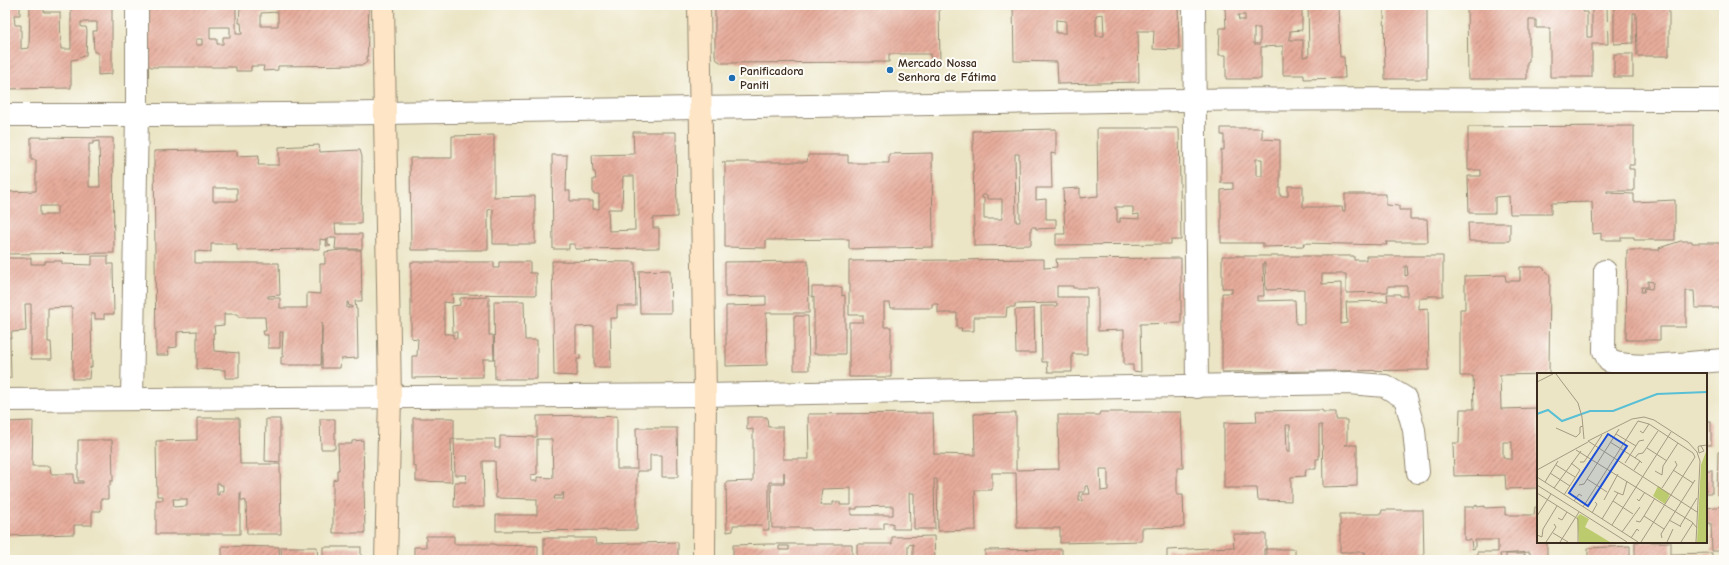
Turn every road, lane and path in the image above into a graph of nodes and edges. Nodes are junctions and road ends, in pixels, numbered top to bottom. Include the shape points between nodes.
1 (137, 5) edge
2 (383, 5) edge
3 (699, 5) edge
4 (1194, 5) edge
5 (1195, 100) junction
6 (1724, 100) edge
7 (701, 107) junction
8 (385, 112) junction
9 (5, 115) edge
10 (137, 115) junction
11 (1605, 271) dead end
12 (1724, 360) edge
13 (1197, 387) junction
14 (705, 395) junction
15 (390, 397) junction
16 (132, 399) junction
17 (5, 400) edge
18 (1418, 472) dead end
19 (386, 560) edge
20 (704, 560) edge

1 - 10 street
2 - 8 street
3 - 7 street
4 - 5 street
5 - 6 street
5 - 7 street
5 - 13 street
7 - 8 street
7 - 14 street
8 - 10 street
8 - 15 street
9 - 10 street
10 - 16 street
11 - 12 street via 1604,351 1609,361 1620,365 1642,365
13 - 14 street
13 - 18 street via 1349,383 1385,386 1405,398 1414,430
14 - 15 street
14 - 20 street
15 - 16 street
15 - 19 street
16 - 17 street

